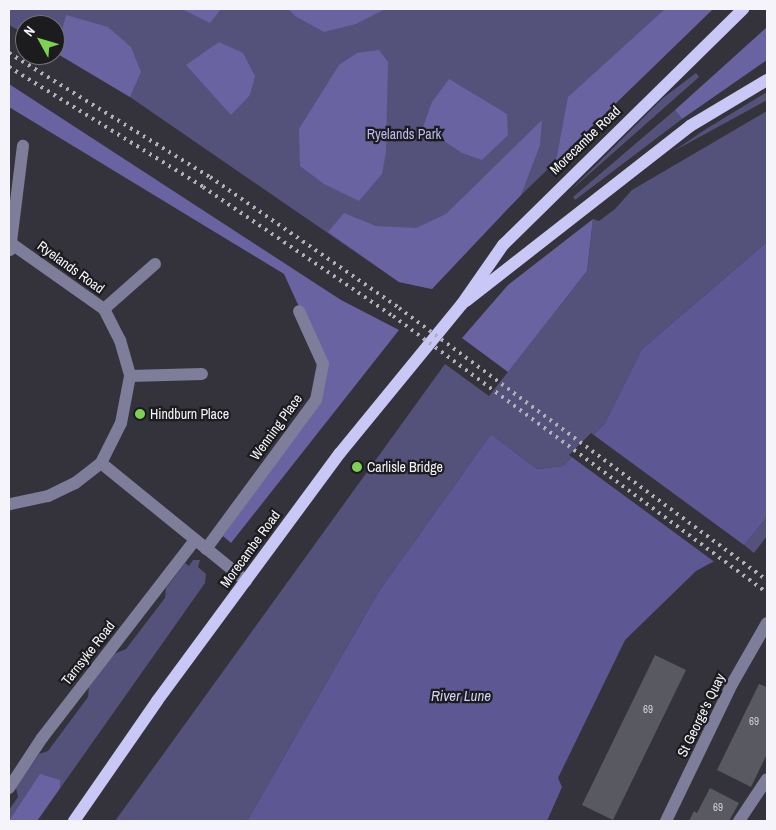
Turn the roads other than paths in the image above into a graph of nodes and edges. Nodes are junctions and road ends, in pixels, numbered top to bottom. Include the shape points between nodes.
1 (743, 9) edge
2 (767, 80) edge
3 (23, 146) dead end
4 (10, 246) edge
5 (154, 264) dead end
6 (462, 304) junction
7 (104, 309) junction
8 (299, 311) dead end
9 (202, 374) dead end
10 (130, 376) junction
11 (101, 463) junction
12 (9, 504) edge
13 (195, 540) junction
14 (206, 549) junction
15 (246, 581) junction
16 (767, 623) edge
17 (767, 779) edge
18 (9, 788) edge
19 (74, 821) edge
20 (666, 821) edge
21 (740, 821) edge

1 - 6 main road, Morecambe Road via 533,213 479,274
2 - 6 main road, Morecambe Road via 690,126
3 - 4 street
4 - 7 street, Ryelands Road
5 - 7 street
6 - 15 main road, Morecambe Road via 340,452
7 - 10 street, Ryelands Road via 120,340
8 - 14 street, Wenning Place via 323,364 316,400
9 - 10 street
10 - 11 street, Ryelands Road via 121,422
11 - 12 street, Ryelands Road via 75,484 48,496
11 - 13 street
13 - 14 street
13 - 18 street, Tarnsyke Road via 48,730
14 - 15 street
15 - 19 main road, Morecambe Road
16 - 20 street, St George's Quay via 732,684
17 - 21 street

